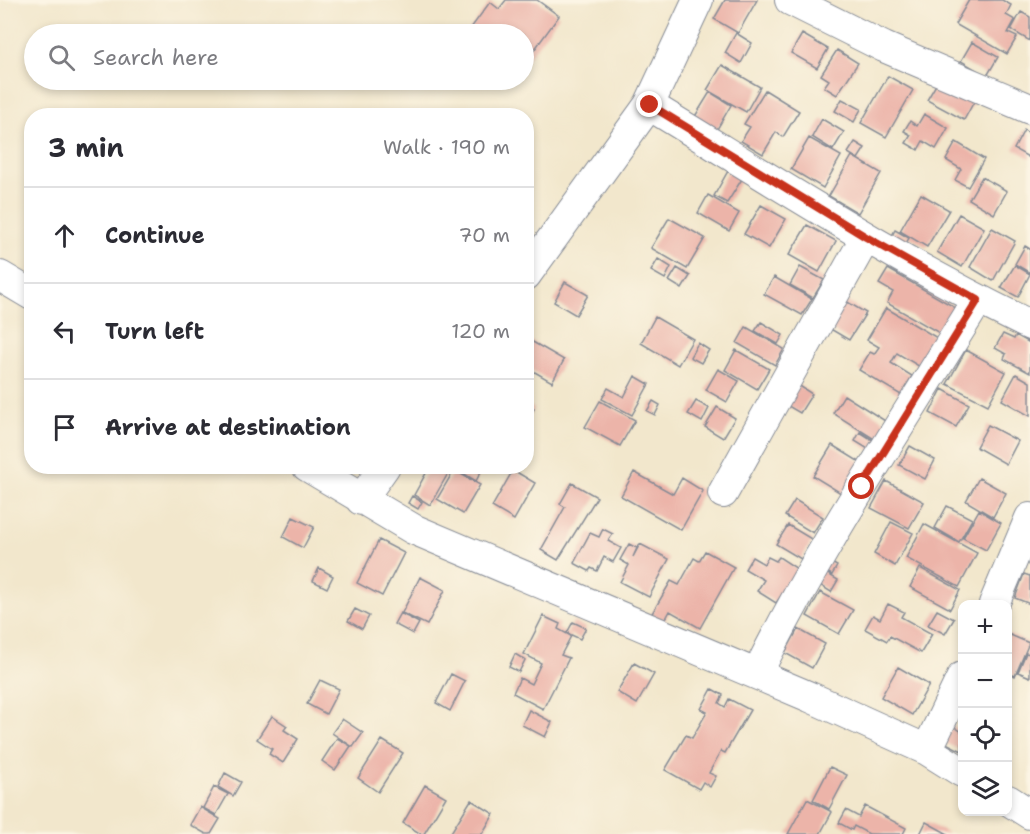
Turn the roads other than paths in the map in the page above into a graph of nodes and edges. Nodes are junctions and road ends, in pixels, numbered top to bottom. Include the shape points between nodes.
1 (698, 0) edge
2 (790, 0) edge
3 (650, 105) junction
4 (1030, 109) edge
5 (866, 237) junction
6 (534, 264) edge
7 (0, 276) edge
8 (24, 291) edge
9 (978, 300) junction
10 (1030, 325) edge
11 (319, 474) edge
12 (379, 474) edge
13 (723, 493) dead end
14 (360, 500) junction
15 (1030, 518) edge
16 (996, 600) edge
17 (757, 674) junction
18 (958, 687) edge
19 (927, 750) junction
20 (958, 769) edge
21 (1012, 803) edge
22 (1030, 814) edge

1 - 3 street
2 - 4 street via 884,47
3 - 5 street
3 - 6 street
5 - 9 street
5 - 13 street
7 - 8 street
9 - 10 street
9 - 17 street via 862,487 778,630
11 - 14 street
12 - 14 street
14 - 17 street via 413,529
15 - 16 street
17 - 19 street
18 - 19 street
19 - 20 street
21 - 22 street

